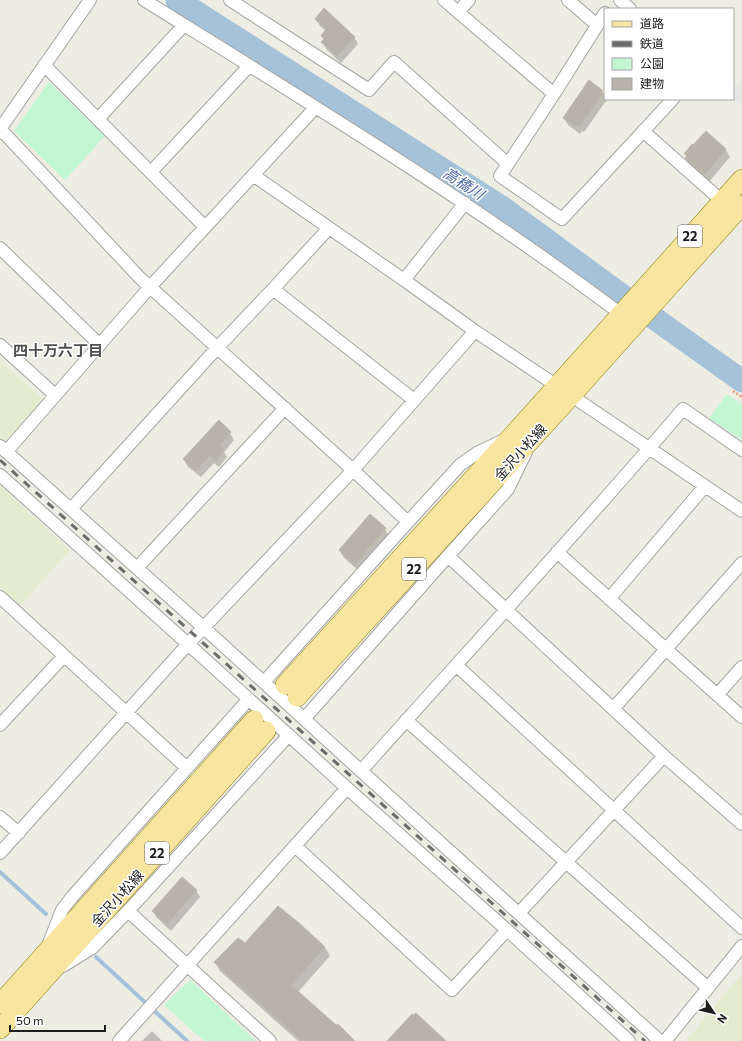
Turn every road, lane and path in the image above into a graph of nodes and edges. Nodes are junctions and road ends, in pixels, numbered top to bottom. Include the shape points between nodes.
1 (90, 0) edge
2 (144, 0) edge
3 (230, 0) edge
4 (444, 0) edge
5 (469, 0) edge
6 (568, 0) edge
7 (620, 0) edge
8 (629, 8) edge
9 (458, 12) junction
10 (604, 14) edge
11 (184, 25) junction
12 (597, 25) junction
13 (44, 65) junction
14 (249, 66) junction
15 (554, 94) junction
16 (672, 100) edge
17 (315, 108) junction
18 (98, 119) junction
19 (0, 130) edge
20 (643, 131) junction
21 (508, 164) junction
22 (151, 172) junction
23 (254, 175) junction
24 (742, 179) edge
25 (465, 203) junction
26 (735, 209) edge
27 (205, 227) junction
28 (329, 228) junction
29 (0, 248) edge
30 (404, 280) junction
31 (150, 287) junction
32 (273, 289) junction
33 (627, 316) junction
34 (475, 331) junction
35 (0, 345) edge
36 (100, 345) junction
37 (218, 348) junction
38 (733, 390) dead end
39 (564, 391) junction
40 (55, 396) junction
41 (742, 397) edge
42 (414, 400) junction
43 (285, 408) junction
44 (512, 436) junction
45 (531, 441) junction
46 (3, 449) edge
47 (649, 449) junction
48 (742, 450) edge
49 (353, 470) junction
50 (0, 475) edge
51 (705, 486) junction
52 (71, 509) junction
53 (742, 511) edge
54 (408, 522) junction
55 (557, 552) junction
56 (448, 556) junction
57 (742, 563) edge
58 (137, 568) junction
59 (0, 597) edge
60 (608, 599) junction
61 (506, 609) junction
62 (204, 628) junction
63 (188, 644) junction
64 (665, 649) junction
65 (64, 656) junction
66 (456, 665) junction
67 (742, 667) edge
68 (264, 682) junction
69 (717, 695) junction
70 (249, 699) junction
71 (613, 709) junction
72 (127, 713) junction
73 (742, 717) edge
74 (304, 719) junction
75 (406, 720) junction
76 (1, 722) edge
77 (289, 735) junction
78 (664, 756) junction
79 (187, 768) junction
80 (361, 771) junction
81 (347, 788) junction
82 (613, 810) junction
83 (0, 817) edge
84 (742, 824) edge
85 (19, 833) junction
86 (295, 846) junction
87 (0, 853) edge
88 (566, 862) junction
89 (128, 911) junction
90 (519, 913) junction
91 (742, 928) edge
92 (507, 930) junction
93 (742, 946) edge
94 (44, 956) junction
95 (187, 965) junction
96 (48, 976) junction
97 (708, 988) junction
98 (1, 1002) edge
99 (0, 1029) edge
100 (119, 1041) edge
101 (270, 1041) edge
102 (629, 1041) edge
103 (660, 1041) edge
104 (665, 1041) edge

1 - 13 street
2 - 11 street
3 - 21 street via 370,90 394,62
4 - 9 street
5 - 9 street
6 - 12 street
7 - 8 street
9 - 15 street
10 - 12 street
11 - 14 street
11 - 18 street
12 - 15 street
13 - 18 street
13 - 19 street
14 - 17 street
14 - 22 street
15 - 21 street
16 - 20 street
17 - 23 street
17 - 25 street
18 - 22 street
19 - 31 street
20 - 21 street via 562,219 500,176
20 - 26 street
22 - 27 street
23 - 27 street
23 - 28 street
24 - 26 main road, 22
25 - 30 street
25 - 33 street
26 - 33 main road, 22 via 646,300
27 - 31 street
28 - 30 street
28 - 32 street
29 - 36 street
30 - 34 street
31 - 36 street
31 - 37 street
32 - 37 street
32 - 42 street
33 - 39 main road, 金沢小松線 / 22
34 - 39 street
34 - 42 street
35 - 40 street
36 - 40 street
37 - 43 street
37 - 52 street
38 - 41 path
39 - 44 main road, 金沢小松線 / 22
39 - 45 main road, 金沢小松線 / 22
39 - 47 street
40 - 46 street
42 - 49 street
43 - 49 street
43 - 58 street
44 - 45 main road, 金沢小松線 / 22 via 291,691
44 - 54 street via 477,453 460,465
45 - 56 street via 508,489
46 - 52 street
47 - 48 street via 683,409
47 - 51 street
47 - 55 street
49 - 54 street
49 - 62 street
50 - 63 street
51 - 53 street
51 - 60 street
52 - 58 street
54 - 68 street
55 - 60 street
55 - 61 street
56 - 61 street
56 - 74 street
57 - 64 street
58 - 62 street
59 - 65 street
60 - 64 street
61 - 66 street
61 - 71 street
62 - 63 street
62 - 68 street
63 - 70 street
63 - 72 street
64 - 69 street
64 - 71 street
65 - 72 street
65 - 76 street
66 - 75 street
66 - 82 street
67 - 69 street
68 - 74 street
69 - 73 street
70 - 77 street
70 - 79 street
71 - 78 street
72 - 79 street
72 - 85 street
74 - 80 street
75 - 80 street
75 - 88 street
77 - 81 street
77 - 89 street
78 - 82 street
78 - 84 street
79 - 94 street via 62,910
80 - 90 street
81 - 86 street
81 - 92 street
82 - 88 street
82 - 91 street
83 - 85 street
85 - 87 street
86 - 92 street via 452,990
86 - 95 street
88 - 90 street
88 - 97 street
89 - 95 street
89 - 96 street via 92,948
90 - 103 street
92 - 102 street
93 - 97 street
94 - 96 main road, 金沢小松線 / 22 via 260,726
94 - 98 main road, 金沢小松線 / 22
95 - 100 street
95 - 101 street
96 - 99 main road, 金沢小松線 / 22
97 - 104 street

